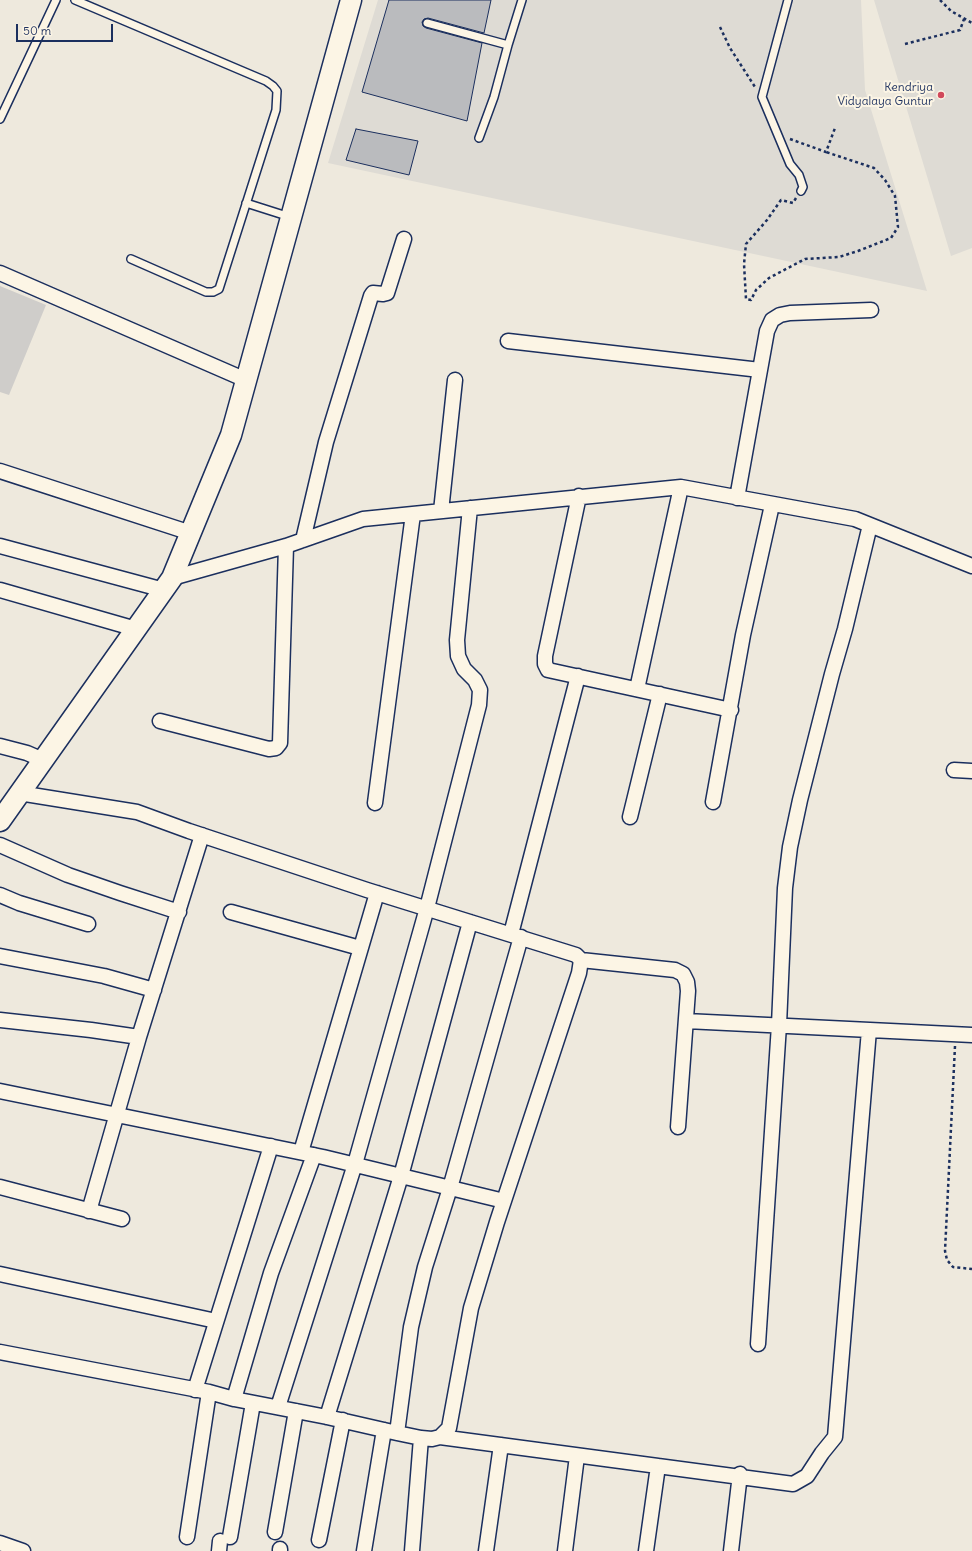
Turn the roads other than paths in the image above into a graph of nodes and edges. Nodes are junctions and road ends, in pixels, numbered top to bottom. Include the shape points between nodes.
1 (56, 0) edge
2 (75, 0) edge
3 (351, 0) edge
4 (522, 0) edge
5 (788, 0) edge
6 (427, 23) dead end
7 (508, 45) junction
8 (0, 119) edge
9 (479, 138) dead end
10 (801, 190) road end
11 (246, 203) junction
12 (291, 218) junction
13 (404, 239) dead end
14 (131, 259) dead end
15 (0, 273) edge
16 (871, 310) dead end
17 (508, 341) dead end
18 (760, 370) junction
19 (246, 380) junction
20 (454, 380) dead end
21 (0, 471) edge
22 (681, 487) junction
23 (579, 496) junction
24 (737, 498) junction
25 (772, 505) junction
26 (470, 508) junction
27 (441, 511) junction
28 (413, 514) junction
29 (870, 525) junction
30 (191, 532) junction
31 (304, 540) junction
32 (0, 546) edge
33 (286, 546) junction
34 (972, 566) edge
35 (168, 584) junction
36 (0, 590) edge
37 (136, 629) junction
38 (578, 676) junction
39 (637, 689) junction
40 (660, 694) junction
41 (731, 710) junction
42 (160, 721) dead end
43 (0, 746) edge
44 (43, 760) junction
45 (954, 770) dead end
46 (972, 772) edge
47 (714, 802) dead end
48 (375, 803) dead end
49 (7, 806) edge
50 (630, 817) dead end
51 (202, 835) junction
52 (0, 845) edge
53 (377, 892) junction
54 (0, 895) edge
55 (427, 908) junction
56 (179, 912) junction
57 (231, 912) dead end
58 (470, 922) junction
59 (88, 924) dead end
60 (516, 936) junction
61 (360, 948) junction
62 (0, 956) edge
63 (581, 960) junction
64 (154, 990) junction
65 (0, 1020) edge
66 (686, 1021) junction
67 (780, 1026) junction
68 (869, 1030) junction
69 (972, 1034) edge
70 (139, 1038) junction
71 (0, 1091) edge
72 (117, 1114) junction
73 (678, 1127) dead end
74 (271, 1146) junction
75 (307, 1154) junction
76 (355, 1164) junction
77 (401, 1176) junction
78 (0, 1187) edge
79 (450, 1188) junction
80 (504, 1201) junction
81 (90, 1211) junction
82 (122, 1219) dead end
83 (0, 1274) edge
84 (216, 1321) junction
85 (758, 1344) dead end
86 (0, 1352) edge
87 (195, 1390) junction
88 (209, 1392) junction
89 (234, 1399) junction
90 (253, 1403) junction
91 (278, 1408) junction
92 (296, 1411) junction
93 (327, 1417) junction
94 (342, 1420) junction
95 (391, 1432) junction
96 (440, 1437) junction
97 (421, 1438) junction
98 (501, 1446) junction
99 (578, 1456) junction
100 (658, 1466) junction
101 (740, 1475) junction
102 (275, 1532) dead end
103 (187, 1537) dead end
104 (319, 1540) dead end
105 (0, 1543) edge
106 (223, 1543) edge
107 (23, 1551) edge
108 (364, 1551) edge
109 (412, 1551) edge
110 (486, 1551) edge
111 (565, 1551) edge
112 (646, 1551) edge
113 (731, 1551) edge

1 - 8 lane
2 - 11 lane via 273,86 277,91 276,110
3 - 12 street
4 - 7 lane
5 - 10 lane via 762,98 790,164 799,176 803,187
6 - 7 lane
7 - 9 lane via 494,97
11 - 12 lane
11 - 14 lane via 218,289 214,292 206,292
12 - 19 street
13 - 31 street via 387,293 373,293 371,296 326,442
15 - 19 street
16 - 18 street via 780,315 772,320
17 - 18 street
18 - 24 street
19 - 30 street via 231,435
20 - 27 street
21 - 30 street
22 - 23 street
22 - 24 street
22 - 39 street
23 - 26 street
23 - 38 street via 545,656 548,670
24 - 25 street
25 - 29 street via 855,519
25 - 41 street via 743,634
26 - 27 street
26 - 55 street via 457,640 458,656 464,670 475,680 480,690 479,705
27 - 28 street
28 - 31 street via 363,519
28 - 48 street
29 - 34 street
29 - 67 street via 790,847 785,888
30 - 35 street
31 - 33 street
32 - 35 street
33 - 35 street
33 - 42 street via 280,743 276,748 269,749
35 - 37 street
36 - 37 street
37 - 44 street
38 - 39 street
38 - 60 street
39 - 40 street
40 - 41 street
40 - 50 street
41 - 47 street
43 - 44 street
44 - 49 street
45 - 46 street
49 - 51 street via 137,812
51 - 53 street
51 - 56 street
52 - 56 street via 68,875
53 - 55 street
53 - 61 street
54 - 59 street
55 - 58 street
55 - 76 street
56 - 64 street
57 - 61 street
58 - 60 street
58 - 77 street
60 - 63 street via 576,955
60 - 79 street
61 - 75 street
62 - 64 street via 104,976
63 - 66 street via 675,970 683,974 688,982
63 - 80 street via 579,973
64 - 70 street
65 - 70 street
66 - 67 street
66 - 73 street
67 - 68 street
67 - 85 street
68 - 69 street
68 - 101 street via 835,1438 807,1476 793,1484
70 - 72 street
71 - 72 street
72 - 74 street
72 - 81 street
74 - 75 street
74 - 84 street
75 - 76 street
75 - 89 street
76 - 77 street
76 - 91 street
77 - 79 street
77 - 93 street
78 - 81 street
79 - 80 street
79 - 95 street via 425,1267
80 - 96 street via 471,1308 449,1428
81 - 82 street
83 - 84 street
84 - 87 street
86 - 87 street
87 - 88 street
88 - 89 street
88 - 103 street
89 - 90 street
90 - 91 street
90 - 106 street
91 - 92 street
92 - 93 street
92 - 102 street
93 - 94 street
94 - 95 street
94 - 104 street
95 - 97 street
95 - 108 street
96 - 97 street
96 - 98 street
97 - 109 street
98 - 99 street
98 - 110 street
99 - 100 street
99 - 111 street
100 - 101 street
100 - 112 street
101 - 113 street
105 - 107 street

